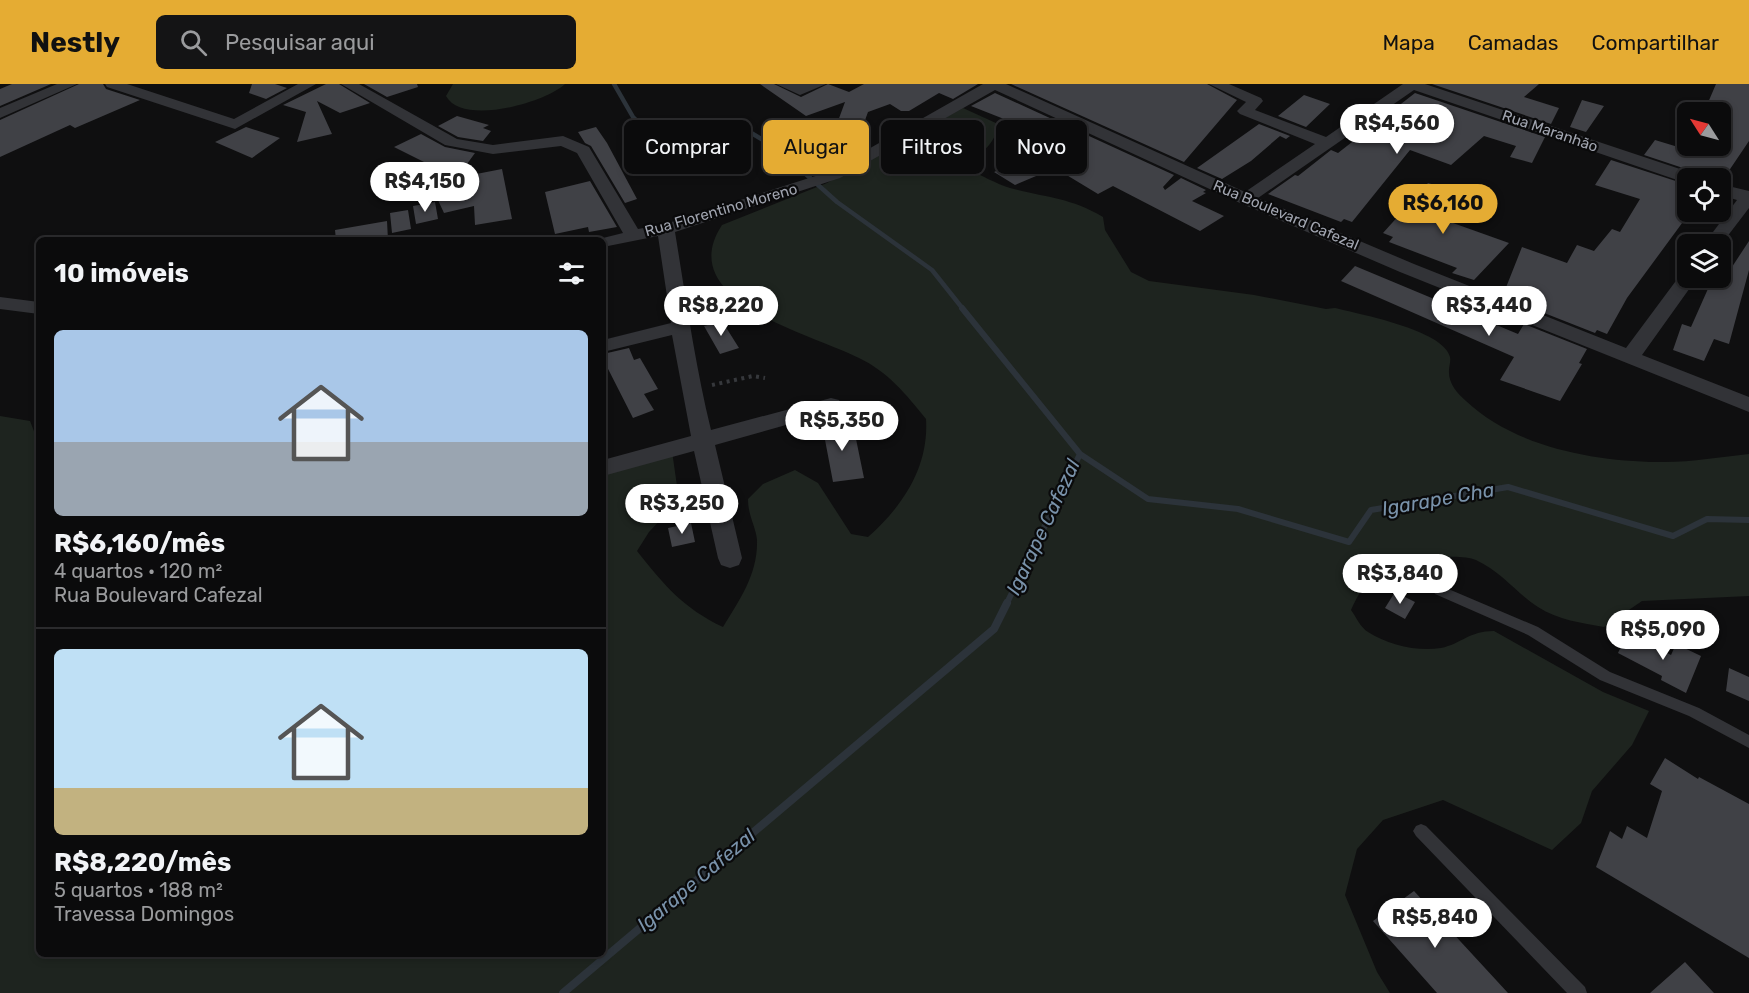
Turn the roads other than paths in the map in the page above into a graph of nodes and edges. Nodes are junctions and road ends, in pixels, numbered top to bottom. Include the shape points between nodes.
1 (70, 84) edge
2 (112, 84) edge
3 (309, 84) edge
4 (348, 84) edge
5 (783, 84) edge
6 (819, 84) edge
7 (994, 84) edge
8 (1216, 84) edge
9 (1412, 84) edge
10 (0, 113) edge
11 (1327, 143) junction
12 (1677, 174) edge
13 (1731, 193) edge
14 (1748, 198) edge
15 (1246, 199) junction
16 (666, 229) junction
17 (1721, 234) edge
18 (633, 235) junction
19 (606, 241) edge
20 (1681, 288) edge
21 (0, 303) edge
22 (36, 308) edge
23 (683, 326) junction
24 (606, 345) edge
25 (1630, 357) junction
26 (831, 405) dead end
27 (1749, 405) edge
28 (703, 439) junction
29 (606, 467) edge
30 (730, 558) dead end
31 (1439, 590) dead end
32 (1749, 741) edge
33 (1421, 831) dead end
34 (1579, 993) edge

1 - 10 street
2 - 3 street via 230,123 240,123
4 - 18 street via 468,148 487,151 563,141 572,144 583,150
5 - 6 street via 800,91
7 - 15 street, Rua Boulevard Cafezal
7 - 16 street, Rua Florentino Moreno via 834,175
8 - 11 street via 1256,101 1245,111
9 - 11 street
9 - 12 street, Rua Maranhão
11 - 15 street
13 - 14 street
14 - 17 street
15 - 25 street, Rua Boulevard Cafezal
16 - 18 street, Rua Florentino Moreno
16 - 23 street
18 - 19 street, Rua Florentino Moreno
20 - 25 street
21 - 22 street
23 - 24 street
23 - 28 street via 690,386
25 - 27 street, Rua Boulevard Cafezal
26 - 28 street
28 - 29 street
28 - 30 street
31 - 32 lane via 1533,631 1605,676 1694,712
33 - 34 lane

